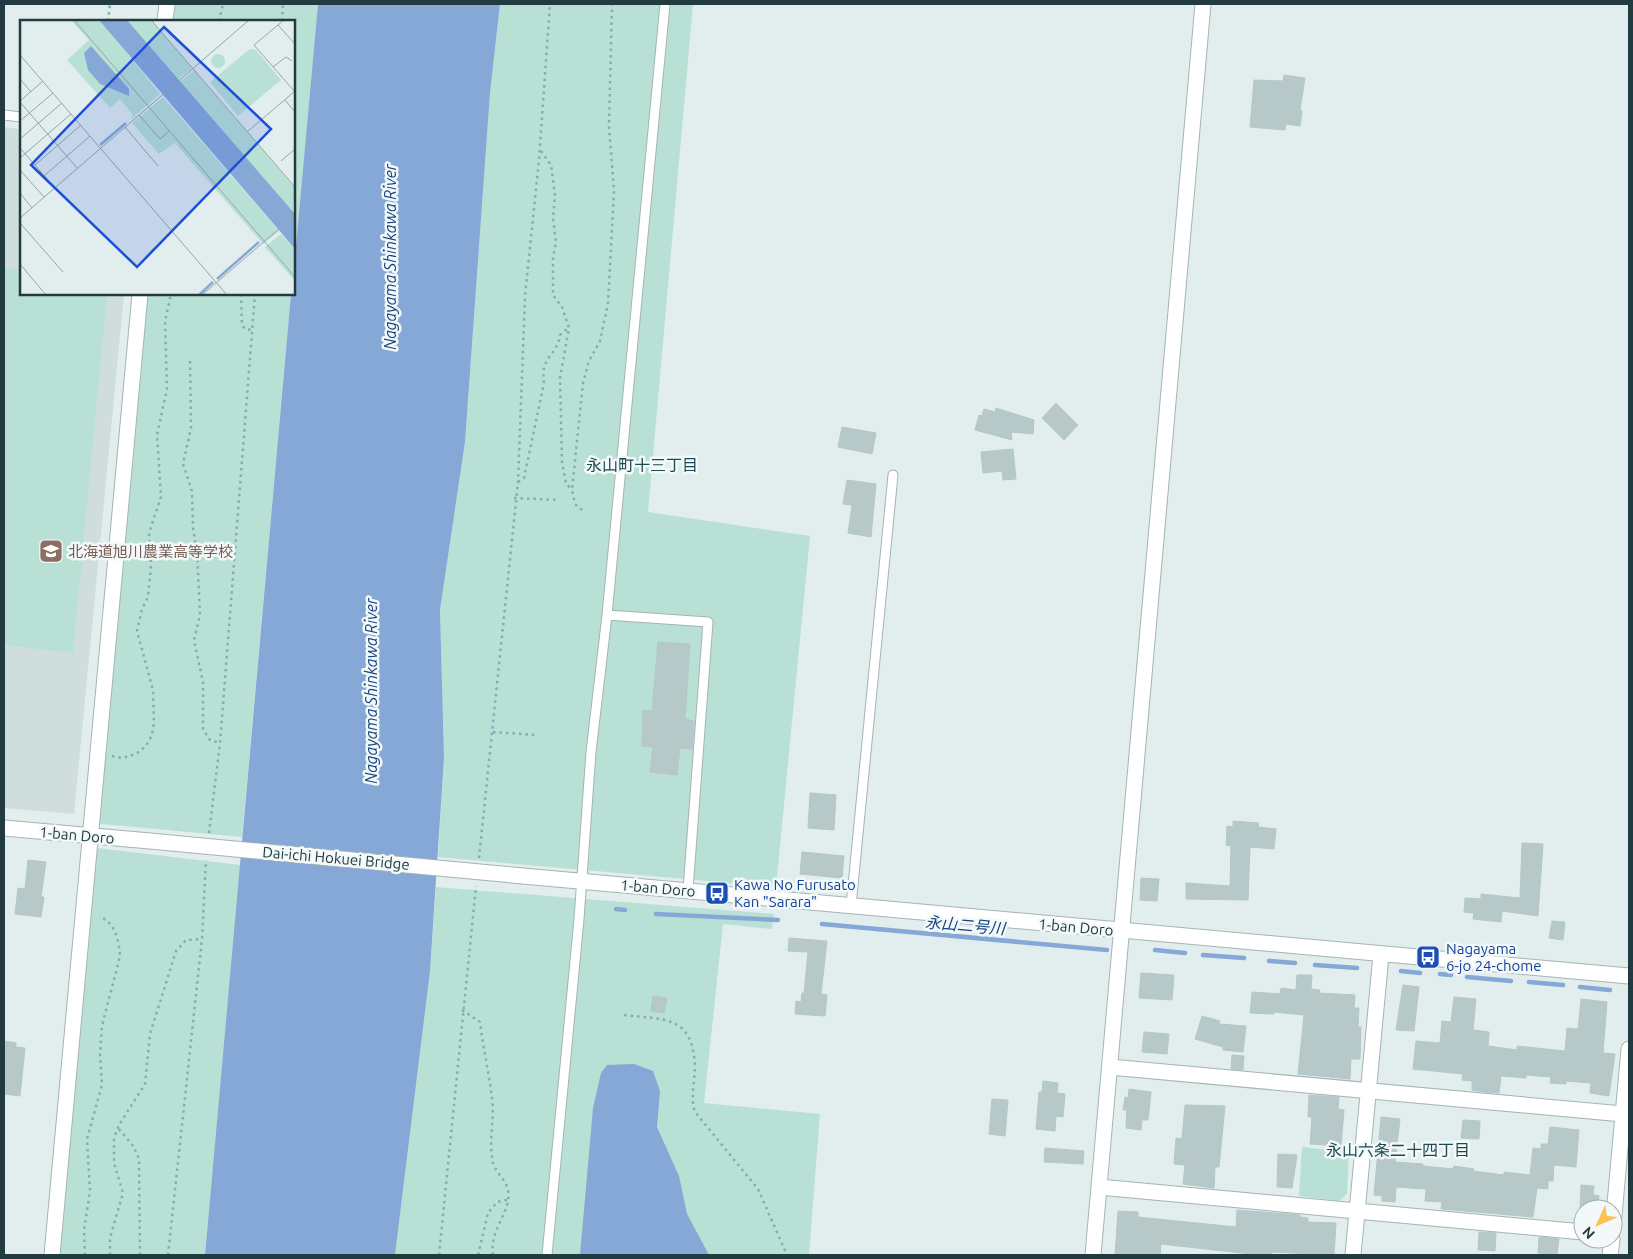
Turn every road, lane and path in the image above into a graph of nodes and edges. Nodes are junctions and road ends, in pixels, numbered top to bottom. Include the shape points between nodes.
1 (110, 4) edge
2 (167, 4) edge
3 (223, 4) edge
4 (283, 4) edge
5 (550, 4) edge
6 (612, 4) edge
7 (665, 4) edge
8 (1203, 4) edge
9 (108, 20) edge
10 (165, 20) edge
11 (219, 20) edge
12 (282, 20) edge
13 (4, 115) edge
14 (20, 117) edge
15 (540, 150) junction
16 (140, 295) edge
17 (171, 295) edge
18 (241, 295) edge
19 (255, 295) edge
20 (569, 328) junction
21 (252, 330) junction
22 (190, 361) dead end
23 (893, 475) dead end
24 (518, 482) junction
25 (572, 490) junction
26 (514, 498) junction
27 (559, 500) dead end
28 (582, 510) dead end
29 (607, 615) junction
30 (493, 732) junction
31 (536, 735) dead end
32 (220, 743) junction
33 (98, 754) junction
34 (4, 828) edge
35 (89, 836) junction
36 (150, 841) joint
37 (208, 841) dead end
38 (207, 851) dead end
39 (478, 865) dead end
40 (523, 876) joint
41 (582, 881) junction
42 (477, 883) dead end
43 (688, 890) junction
44 (851, 906) junction
45 (83, 913) junction
46 (1121, 931) junction
47 (202, 939) junction
48 (1381, 955) junction
49 (1629, 976) edge
50 (462, 1010) junction
51 (624, 1016) dead end
52 (1629, 1048) edge
53 (1110, 1067) junction
54 (1369, 1090) junction
55 (1623, 1114) junction
56 (118, 1128) junction
57 (1099, 1187) junction
58 (1615, 1199) edge
59 (507, 1200) junction
60 (1356, 1211) junction
61 (1573, 1231) edge
62 (52, 1255) edge
63 (85, 1255) edge
64 (110, 1255) edge
65 (140, 1255) edge
66 (168, 1255) edge
67 (439, 1255) edge
68 (478, 1255) edge
69 (493, 1255) edge
70 (548, 1255) edge
71 (786, 1255) edge
72 (1093, 1255) edge
73 (1352, 1255) edge

1 - 9 path
2 - 10 street
3 - 11 path
4 - 12 path
5 - 15 path
6 - 25 path via 609,127 614,190 608,304 600,341 589,361 583,383
7 - 29 lane
8 - 46 street
13 - 14 lane
15 - 20 path via 551,165 554,195 554,296 562,307
15 - 24 path via 525,296
16 - 33 street
17 - 33 path via 165,321 167,389 157,435 161,497 149,533 151,567 148,597 137,631 153,690 154,723 146,746 136,754 122,758
18 - 21 path via 242,325
19 - 21 path
20 - 24 path via 560,334 559,343 545,361 544,383 524,478
20 - 25 path via 560,378 562,462 566,483
21 - 32 path
22 - 32 path via 191,428 183,464 192,491 197,551 200,615 194,640 203,682 203,729 210,740
23 - 44 lane
24 - 26 path
25 - 28 path via 575,504
26 - 27 path
26 - 30 path
29 - 41 lane via 591,752
29 - 43 lane via 708,622
30 - 31 path
30 - 39 path
32 - 37 path
33 - 35 street
34 - 35 street, 1-ban Doro
35 - 36 street, 1-ban Doro
35 - 45 street
36 - 40 street, Dai-ichi Hokuei Bridge, bridge
38 - 47 path
40 - 41 street, 1-ban Doro
41 - 43 street, 1-ban Doro
41 - 70 lane
42 - 50 path
43 - 44 street, 1-ban Doro
44 - 46 street, 1-ban Doro
45 - 62 street
45 - 63 path via 110,922 120,944 120,956 102,1026 102,1085 87,1139 90,1192 84,1230
46 - 48 street, 1-ban Doro
46 - 53 street
47 - 56 path via 186,940 176,951 150,1034 145,1084
47 - 66 path
48 - 49 street, 1-ban Doro
48 - 54 street
50 - 59 path via 480,1022 493,1099 490,1141 494,1165 508,1189
50 - 67 path
51 - 71 path via 674,1021 685,1031 695,1066 692,1103 695,1112 758,1189
52 - 55 street
53 - 54 street
53 - 57 street
54 - 55 street
54 - 60 street
55 - 58 street
56 - 64 path via 113,1157 123,1193 110,1238
56 - 65 path via 134,1147 139,1159
57 - 60 street
57 - 72 street
59 - 68 path via 497,1202 488,1213
59 - 69 path via 491,1242
60 - 61 street
60 - 73 street

